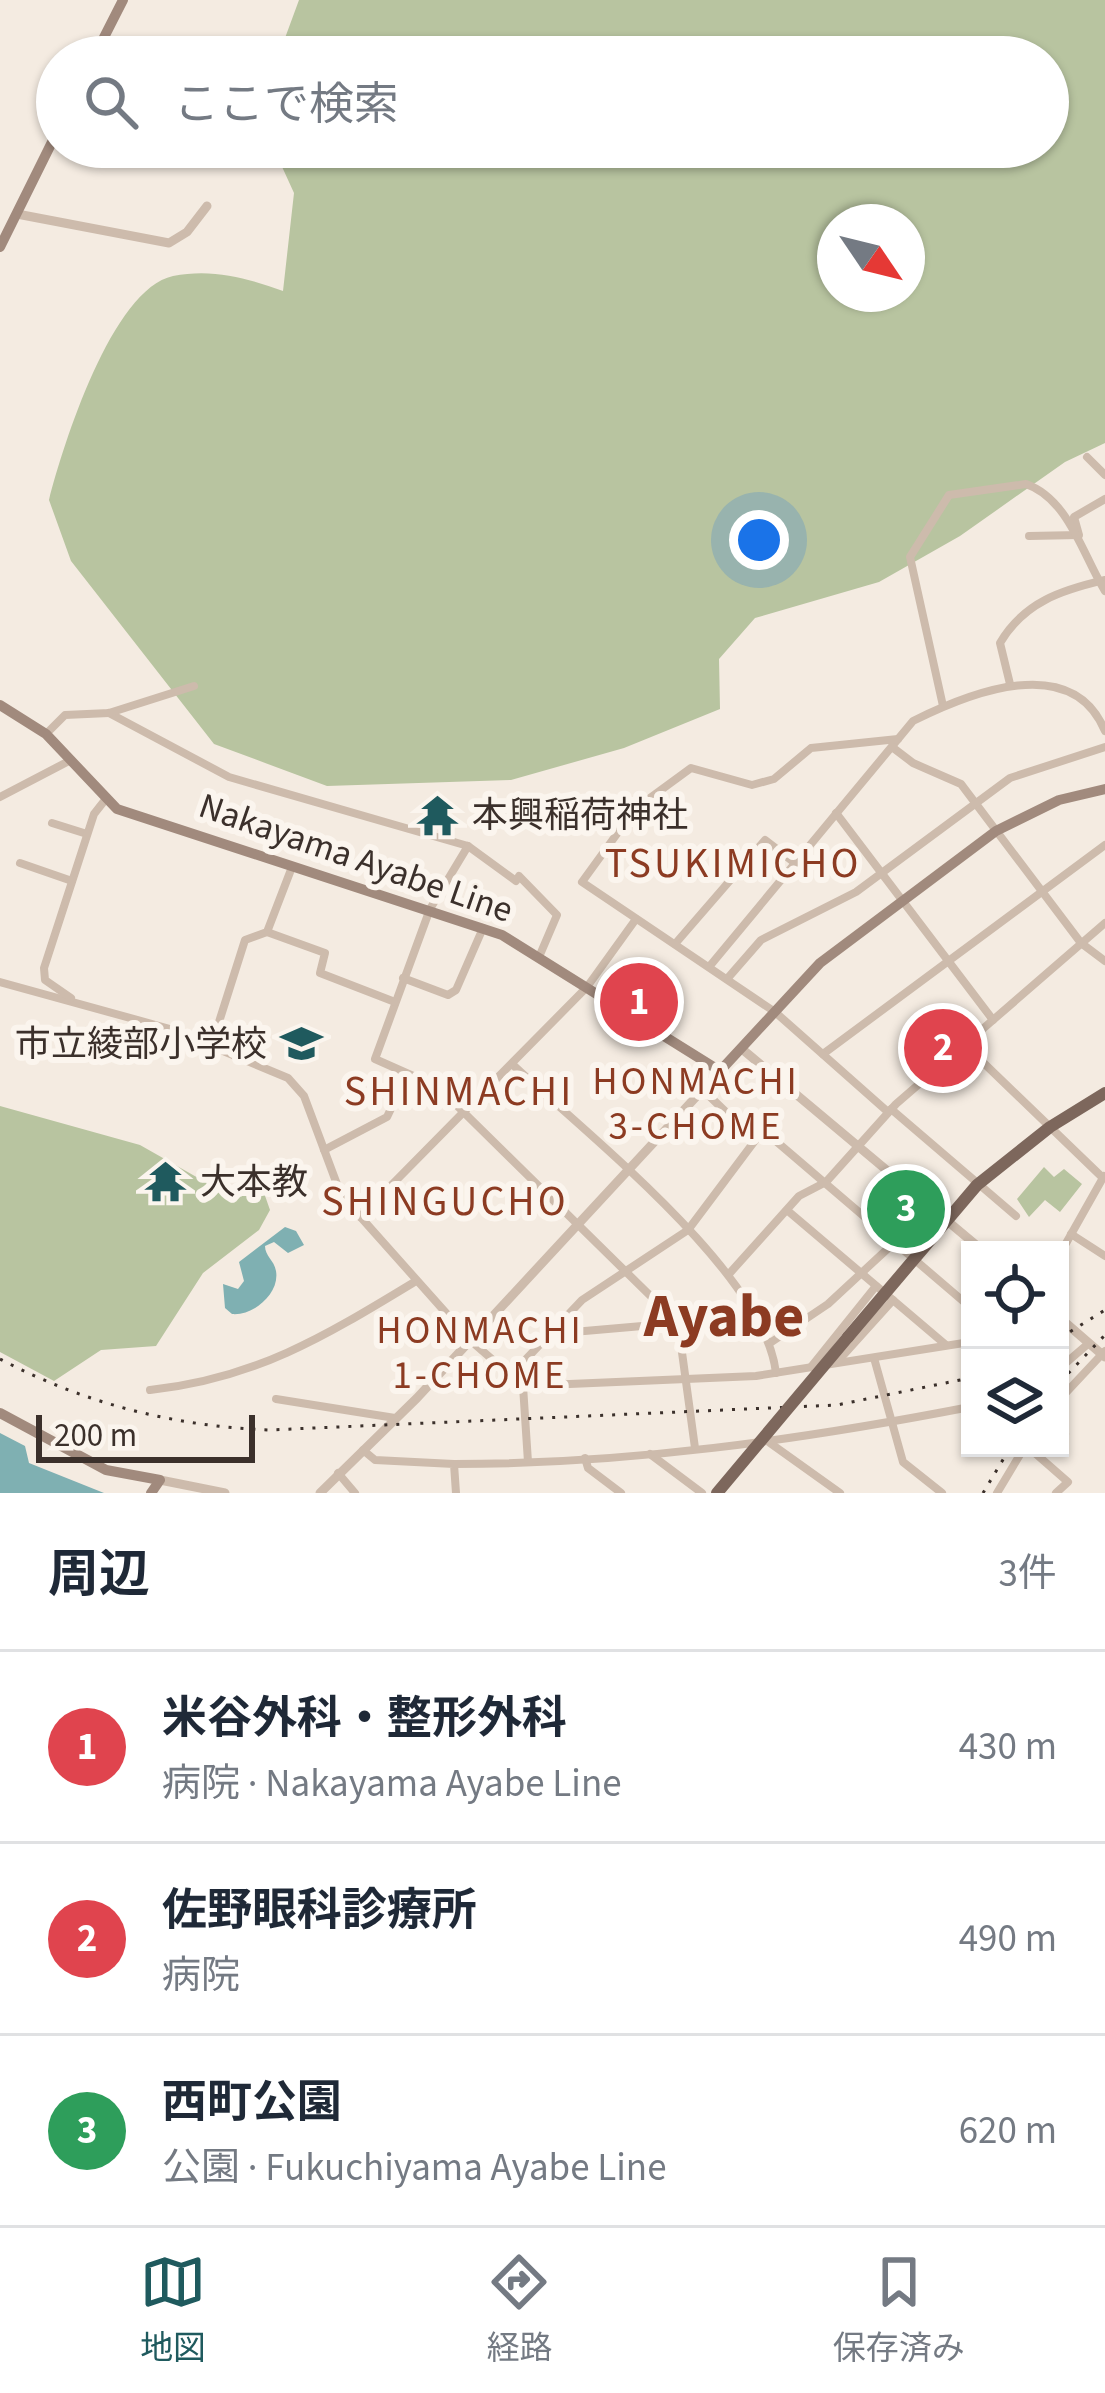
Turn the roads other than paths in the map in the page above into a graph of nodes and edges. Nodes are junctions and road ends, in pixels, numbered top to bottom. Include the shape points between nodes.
1 (122, 0) edge
2 (104, 36) edge
3 (39, 168) edge
4 (207, 206) dead end
5 (17, 214) junction
6 (0, 247) edge
7 (1087, 457) dead end
8 (1105, 475) edge
9 (1105, 499) edge
10 (1079, 535) junction
11 (1029, 536) dead end
12 (1103, 584) edge
13 (1010, 684) junction
14 (194, 686) dead end
15 (0, 705) edge
16 (943, 706) junction
17 (109, 712) junction
18 (1105, 731) edge
19 (46, 734) junction
20 (895, 743) junction
21 (1105, 747) edge
22 (69, 760) junction
23 (1105, 789) edge
24 (0, 797) edge
25 (105, 800) junction
26 (976, 802) junction
27 (836, 813) junction
28 (52, 823) dead end
29 (996, 831) junction
30 (87, 835) junction
31 (1105, 845) edge
32 (467, 846) junction
33 (20, 863) dead end
34 (795, 863) junction
35 (292, 866) junction
36 (880, 873) junction
37 (72, 881) junction
38 (1042, 892) junction
39 (902, 903) junction
40 (430, 909) junction
41 (636, 919) junction
42 (1105, 923) edge
43 (483, 928) junction
44 (267, 932) junction
45 (1081, 943) junction
46 (675, 944) junction
47 (539, 957) junction
48 (1105, 961) edge
49 (947, 962) junction
50 (709, 967) junction
51 (403, 978) junction
52 (727, 980) junction
53 (0, 982) edge
54 (586, 986) junction
55 (71, 998) junction
56 (394, 1002) junction
57 (775, 1012) junction
58 (993, 1020) junction
59 (212, 1044) junction
60 (965, 1045) junction
61 (742, 1049) junction
62 (823, 1054) junction
63 (512, 1064) junction
64 (720, 1071) junction
65 (407, 1075) junction
66 (704, 1090) junction
67 (1105, 1094) edge
68 (890, 1110) junction
69 (463, 1114) junction
70 (1050, 1127) junction
71 (755, 1140) junction
72 (860, 1145) junction
73 (324, 1150) junction
74 (628, 1173) junction
75 (1104, 1176) edge
76 (826, 1182) junction
77 (977, 1185) junction
78 (788, 1211) junction
79 (1016, 1216) dead end
80 (360, 1217) junction
81 (946, 1221) junction
82 (579, 1225) junction
83 (688, 1230) junction
84 (1071, 1234) junction
85 (896, 1241) junction
86 (971, 1241) edge
87 (1067, 1241) edge
88 (1105, 1256) edge
89 (914, 1260) junction
90 (630, 1273) junction
91 (861, 1273) junction
92 (730, 1274) junction
93 (416, 1281) junction
94 (885, 1293) junction
95 (961, 1299) edge
96 (678, 1323) junction
97 (1069, 1326) edge
98 (550, 1334) junction
99 (852, 1338) junction
100 (471, 1341) junction
101 (770, 1343) junction
102 (961, 1343) edge
103 (1089, 1343) junction
104 (946, 1345) junction
105 (1104, 1354) edge
106 (872, 1358) junction
107 (1069, 1361) edge
108 (837, 1364) junction
109 (811, 1367) junction
110 (776, 1372) junction
111 (512, 1375) junction
112 (689, 1379) junction
113 (524, 1386) junction
114 (150, 1390) dead end
115 (1069, 1390) edge
116 (276, 1399) dead end
117 (961, 1409) edge
118 (0, 1412) edge
119 (395, 1418) junction
120 (893, 1422) junction
121 (768, 1442) junction
122 (695, 1448) junction
123 (363, 1450) junction
124 (648, 1453) junction
125 (1026, 1457) edge
126 (1040, 1457) edge
127 (585, 1458) junction
128 (529, 1462) junction
129 (454, 1464) junction
130 (338, 1474) junction
131 (155, 1488) edge
132 (225, 1493) edge
133 (320, 1493) edge
134 (355, 1493) edge
135 (455, 1493) edge
136 (621, 1493) edge
137 (702, 1493) edge
138 (717, 1493) edge
139 (840, 1493) edge
140 (941, 1493) edge
141 (997, 1493) edge
142 (1056, 1493) edge

1 - 2 main road
3 - 5 main road
4 - 5 street via 170,243
5 - 6 main road
7 - 8 street
9 - 10 street via 1074,518
10 - 11 street
10 - 12 street
10 - 16 street via 1026,484 945,499 910,557
12 - 13 street via 1054,594 1018,618 1000,643
13 - 16 street
13 - 18 street via 1030,682 1096,705
14 - 17 street
15 - 19 main road, Nakayama Ayabe Line
16 - 20 street via 913,721
17 - 19 street via 65,715
17 - 32 street via 229,777
19 - 22 main road, Nakayama Ayabe Line
20 - 26 street via 913,764 961,784
20 - 27 street
20 - 41 street via 812,748 752,785 691,768 652,793 582,882
21 - 26 street via 1010,778
22 - 24 street
22 - 25 main road, Nakayama Ayabe Line
23 - 29 main road via 1059,800
25 - 30 street
25 - 35 main road, Nakayama Ayabe Line
26 - 29 street
26 - 36 street
27 - 34 street
27 - 36 street
28 - 30 street
29 - 38 street
29 - 39 main road
30 - 37 street
31 - 38 street
32 - 40 street
32 - 47 street via 553,906 557,915
33 - 37 street
34 - 46 street via 765,840
34 - 50 street
35 - 40 main road, Nakayama Ayabe Line
35 - 44 street
36 - 39 street
36 - 52 street via 761,940
37 - 55 street via 44,968 44,980
38 - 45 street
38 - 49 street
39 - 49 street
39 - 57 main road via 820,963
40 - 43 main road, Nakayama Ayabe Line
40 - 51 street
41 - 46 street
41 - 54 street
42 - 45 street
43 - 47 main road, Nakayama Ayabe Line
43 - 51 street via 456,991
44 - 56 street via 325,953 320,973
44 - 59 street via 245,940
45 - 48 street
45 - 58 street
46 - 50 street
47 - 54 main road, Nakayama Ayabe Line
49 - 58 street
49 - 62 street
50 - 52 street
51 - 56 street
52 - 57 street
53 - 55 street
54 - 63 street
54 - 64 main road, Nakayama Ayabe Line
55 - 59 street
56 - 65 street via 374,1059
57 - 61 main road
57 - 62 street
58 - 60 street
59 - 73 street via 288,1078 304,1096
60 - 68 street
60 - 70 street
61 - 64 main road
61 - 72 street
62 - 68 street
63 - 69 street
63 - 74 street
64 - 66 street
65 - 69 street via 438,1087
65 - 73 street via 387,1117
66 - 71 street
66 - 74 street
67 - 70 main road
68 - 72 street
68 - 77 street
69 - 80 street
69 - 82 street
70 - 75 street
70 - 77 main road
71 - 76 street via 763,1130
71 - 83 street
72 - 76 street
72 - 81 street
73 - 80 street via 341,1195
74 - 82 street
74 - 83 street
75 - 84 street
76 - 78 street
76 - 85 street
77 - 79 street
77 - 81 main road
78 - 91 street
78 - 92 street
80 - 93 street
81 - 86 street
81 - 89 main road
82 - 90 street
82 - 100 street
83 - 90 street
83 - 92 street
84 - 87 street
84 - 88 street
85 - 89 street
85 - 91 street
89 - 94 main road
89 - 95 street
90 - 96 street
90 - 98 street via 582,1300
91 - 94 street
91 - 101 street
92 - 101 street
93 - 100 street
93 - 114 street via 270,1363 207,1384
94 - 99 main road
94 - 104 street
94 - 109 street
96 - 98 street
96 - 112 street
97 - 103 street
98 - 111 street
99 - 106 street
99 - 108 street
99 - 138 main road, bridge
100 - 111 street
100 - 119 street
101 - 110 street
102 - 104 street
103 - 105 street
103 - 107 street
104 - 106 street
105 - 115 street
106 - 108 street
106 - 120 street
108 - 109 street
109 - 110 street
110 - 112 street
111 - 113 street
112 - 113 street
112 - 122 street
113 - 128 street
116 - 119 street
117 - 120 street
118 - 131 main road
119 - 123 street
120 - 121 street
120 - 140 street via 903,1462
121 - 122 street
121 - 139 street
122 - 124 street
123 - 129 street via 375,1460
123 - 130 street
124 - 127 street
124 - 137 street
125 - 141 street
126 - 142 street via 1068,1482
127 - 128 street
127 - 136 street
128 - 129 street
129 - 135 street
130 - 133 street
130 - 134 street
131 - 132 street

